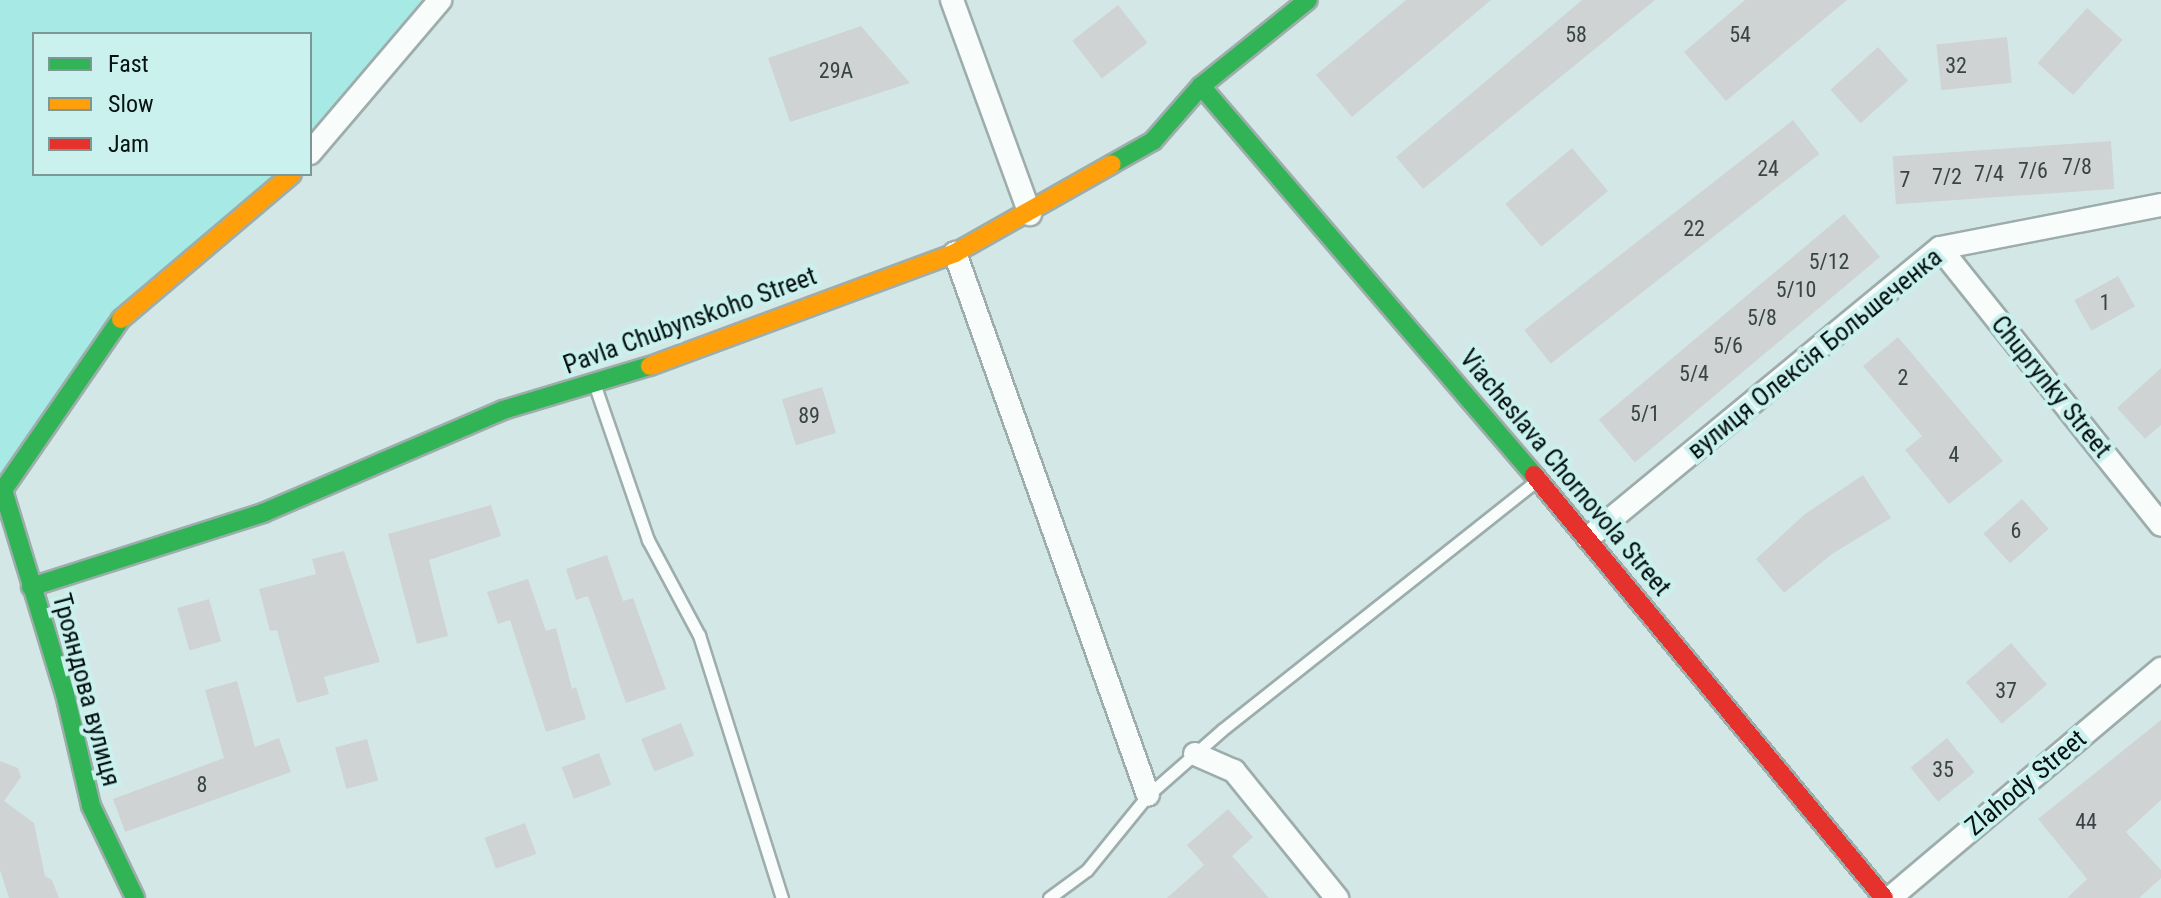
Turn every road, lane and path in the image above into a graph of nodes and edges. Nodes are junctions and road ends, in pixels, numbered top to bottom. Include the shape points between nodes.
1 (440, 0) edge
2 (952, 0) edge
3 (1308, 0) edge
4 (1201, 86) junction
5 (312, 151) edge
6 (290, 176) edge
7 (2161, 205) edge
8 (1030, 214) junction
9 (1940, 248) junction
10 (955, 253) junction
11 (595, 386) junction
12 (1537, 479) junction
13 (2161, 525) edge
14 (1588, 538) junction
15 (31, 587) junction
16 (2161, 669) edge
17 (1195, 754) junction
18 (1148, 795) junction
19 (135, 898) edge
20 (782, 898) edge
21 (1049, 898) edge
22 (1337, 898) edge
23 (1884, 898) edge
24 (1890, 898) edge

1 - 5 street
2 - 8 street
3 - 4 street, Pavla Chubynskoho Street
4 - 8 street, Pavla Chubynskoho Street via 1153,141
4 - 12 street, Viacheslava Chornovola Street
6 - 15 street, Трояндова вулиця via 113,326 3,490
7 - 9 street, вулиця Олексія Большеченка
8 - 10 street, Pavla Chubynskoho Street
9 - 13 street, Chuprynky Street
9 - 14 street, вулиця Олексія Большеченка
10 - 11 street, Pavla Chubynskoho Street
10 - 18 street
11 - 15 street, Pavla Chubynskoho Street via 503,410 263,513
11 - 20 lane via 648,540 699,635
12 - 14 street, Viacheslava Chornovola Street
12 - 17 lane
14 - 23 street, Viacheslava Chornovola Street
15 - 19 street, Трояндова вулиця via 65,694 91,806
16 - 24 street, Zlahody Street
17 - 18 lane
17 - 22 street via 1234,771
18 - 21 lane via 1087,870

